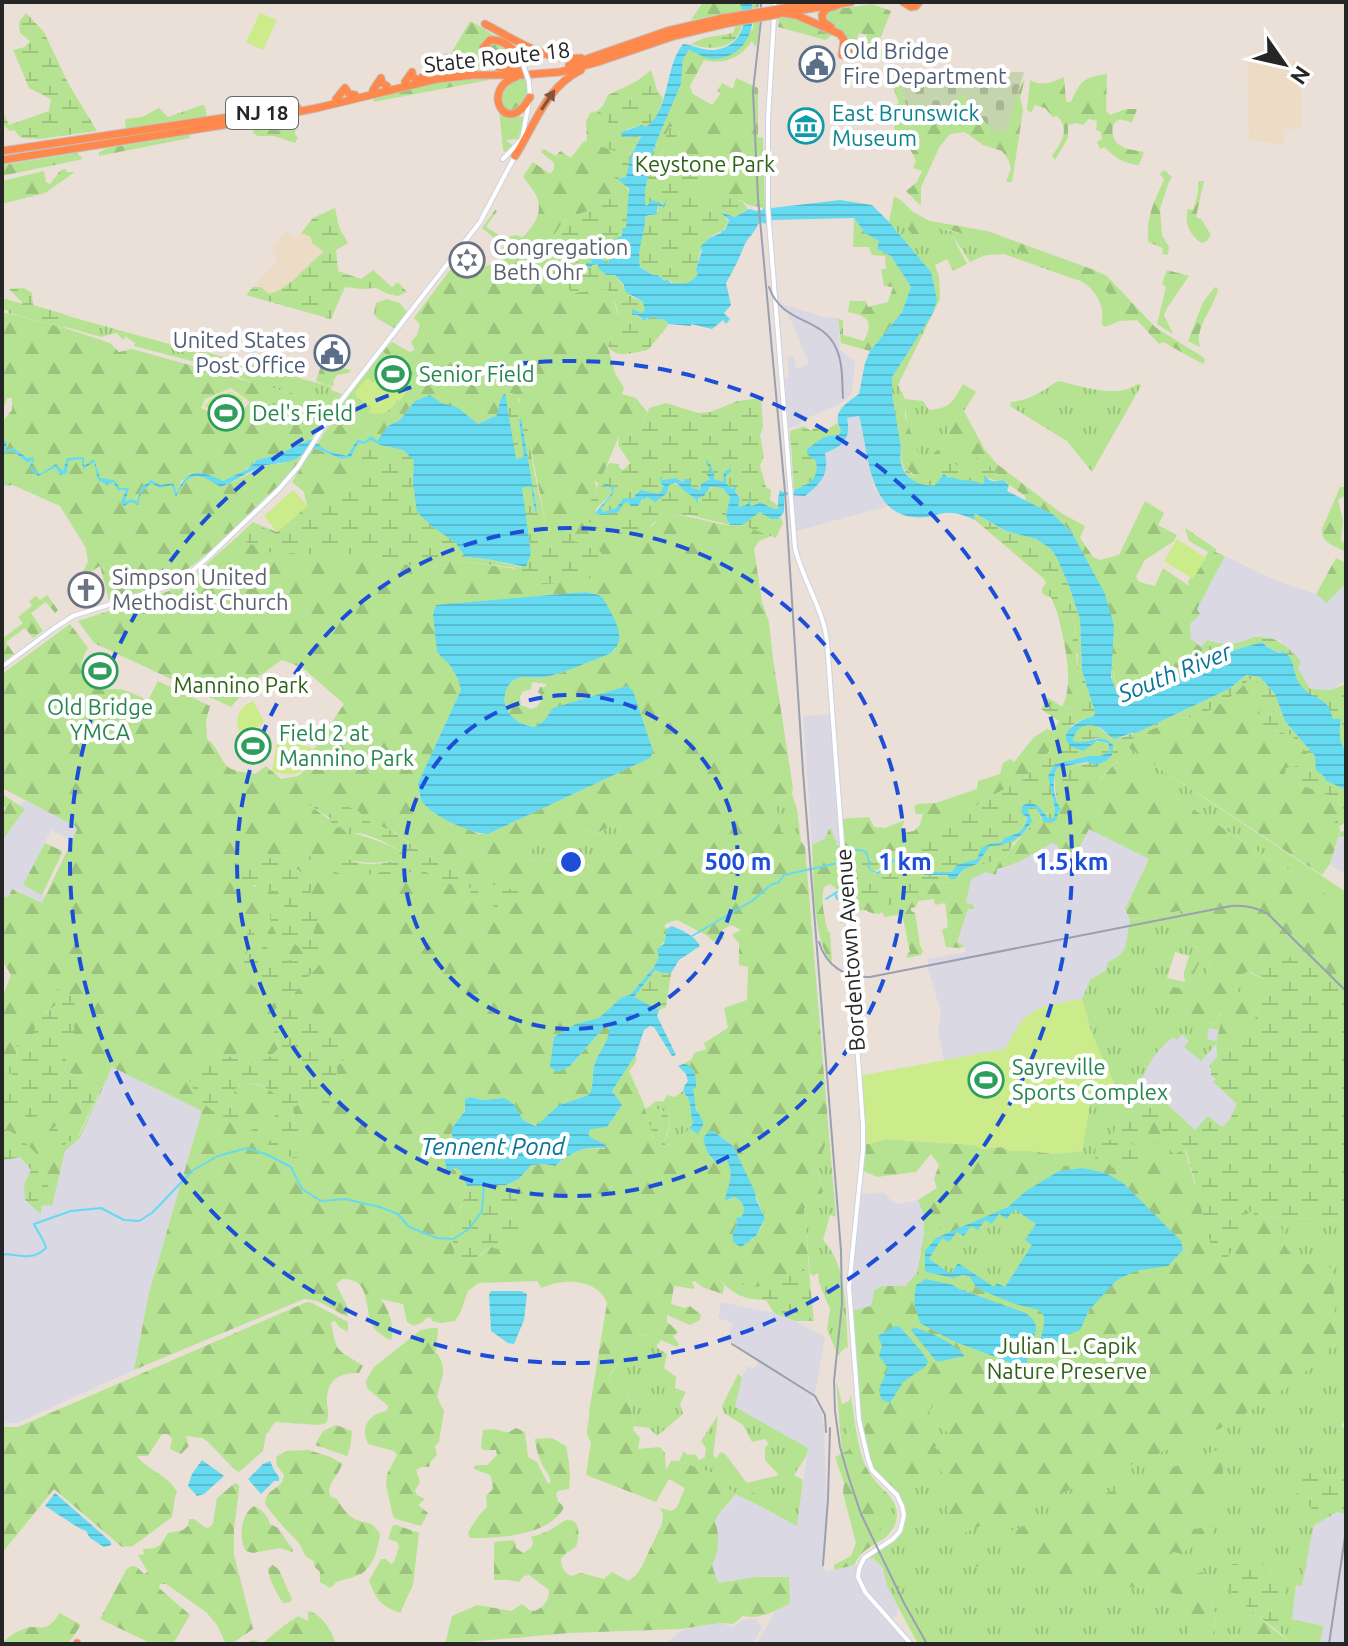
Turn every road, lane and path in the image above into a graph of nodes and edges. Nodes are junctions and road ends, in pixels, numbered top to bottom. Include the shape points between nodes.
1 (815, 2) edge
2 (851, 2) edge
3 (903, 2) edge
4 (919, 2) edge
5 (838, 5) junction
6 (780, 8) edge
7 (485, 24) dead end
8 (773, 34) junction
9 (779, 42) dead end
10 (518, 54) joint
11 (595, 60) junction
12 (459, 71) junction
13 (523, 73) junction
14 (418, 78) junction
15 (530, 97) junction
16 (522, 137) junction
17 (9, 150) edge
18 (515, 156) junction
19 (503, 159) dead end
20 (2, 160) edge
21 (2, 667) edge
22 (911, 1644) edge

1 - 6 highway, State Route 18 / NJ 18
2 - 5 highway, State Route 18 / NJ 18
3 - 4 highway via 911,7
5 - 6 highway, State Route 18 / NJ 18
5 - 6 highway via 821,17 848,40 844,53 840,34
6 - 8 main road, Bordentown Avenue
6 - 11 highway, State Route 18 / NJ 18, bridge via 667,31
7 - 11 highway via 544,55
8 - 9 main road
8 - 22 main road, Bordentown Avenue via 768,209 794,542 826,631 863,1125 849,1287 859,1420 872,1470 897,1495 904,1515 893,1539 864,1558 858,1577
10 - 13 main road
10 - 13 highway via 497,40 483,48 490,63
11 - 13 highway, State Route 18 / NJ 18 via 560,72
18 -> 11 highway via 554,90
12 - 13 highway, State Route 18 / NJ 18
12 - 14 highway, State Route 18 / NJ 18
12 - 14 highway via 447,58
13 - 15 main road
13 - 15 highway via 500,87 500,107 506,114 516,114
13 - 20 highway, State Route 18 / NJ 18 via 437,79 255,120
14 - 17 highway, State Route 18 / NJ 18 via 412,72 405,82 387,86 381,78 373,90 355,95 345,88 336,99
15 - 16 main road
16 - 18 main road
16 - 19 main road
18 - 21 main road via 480,222 342,399 289,479 192,572 166,587 67,619

